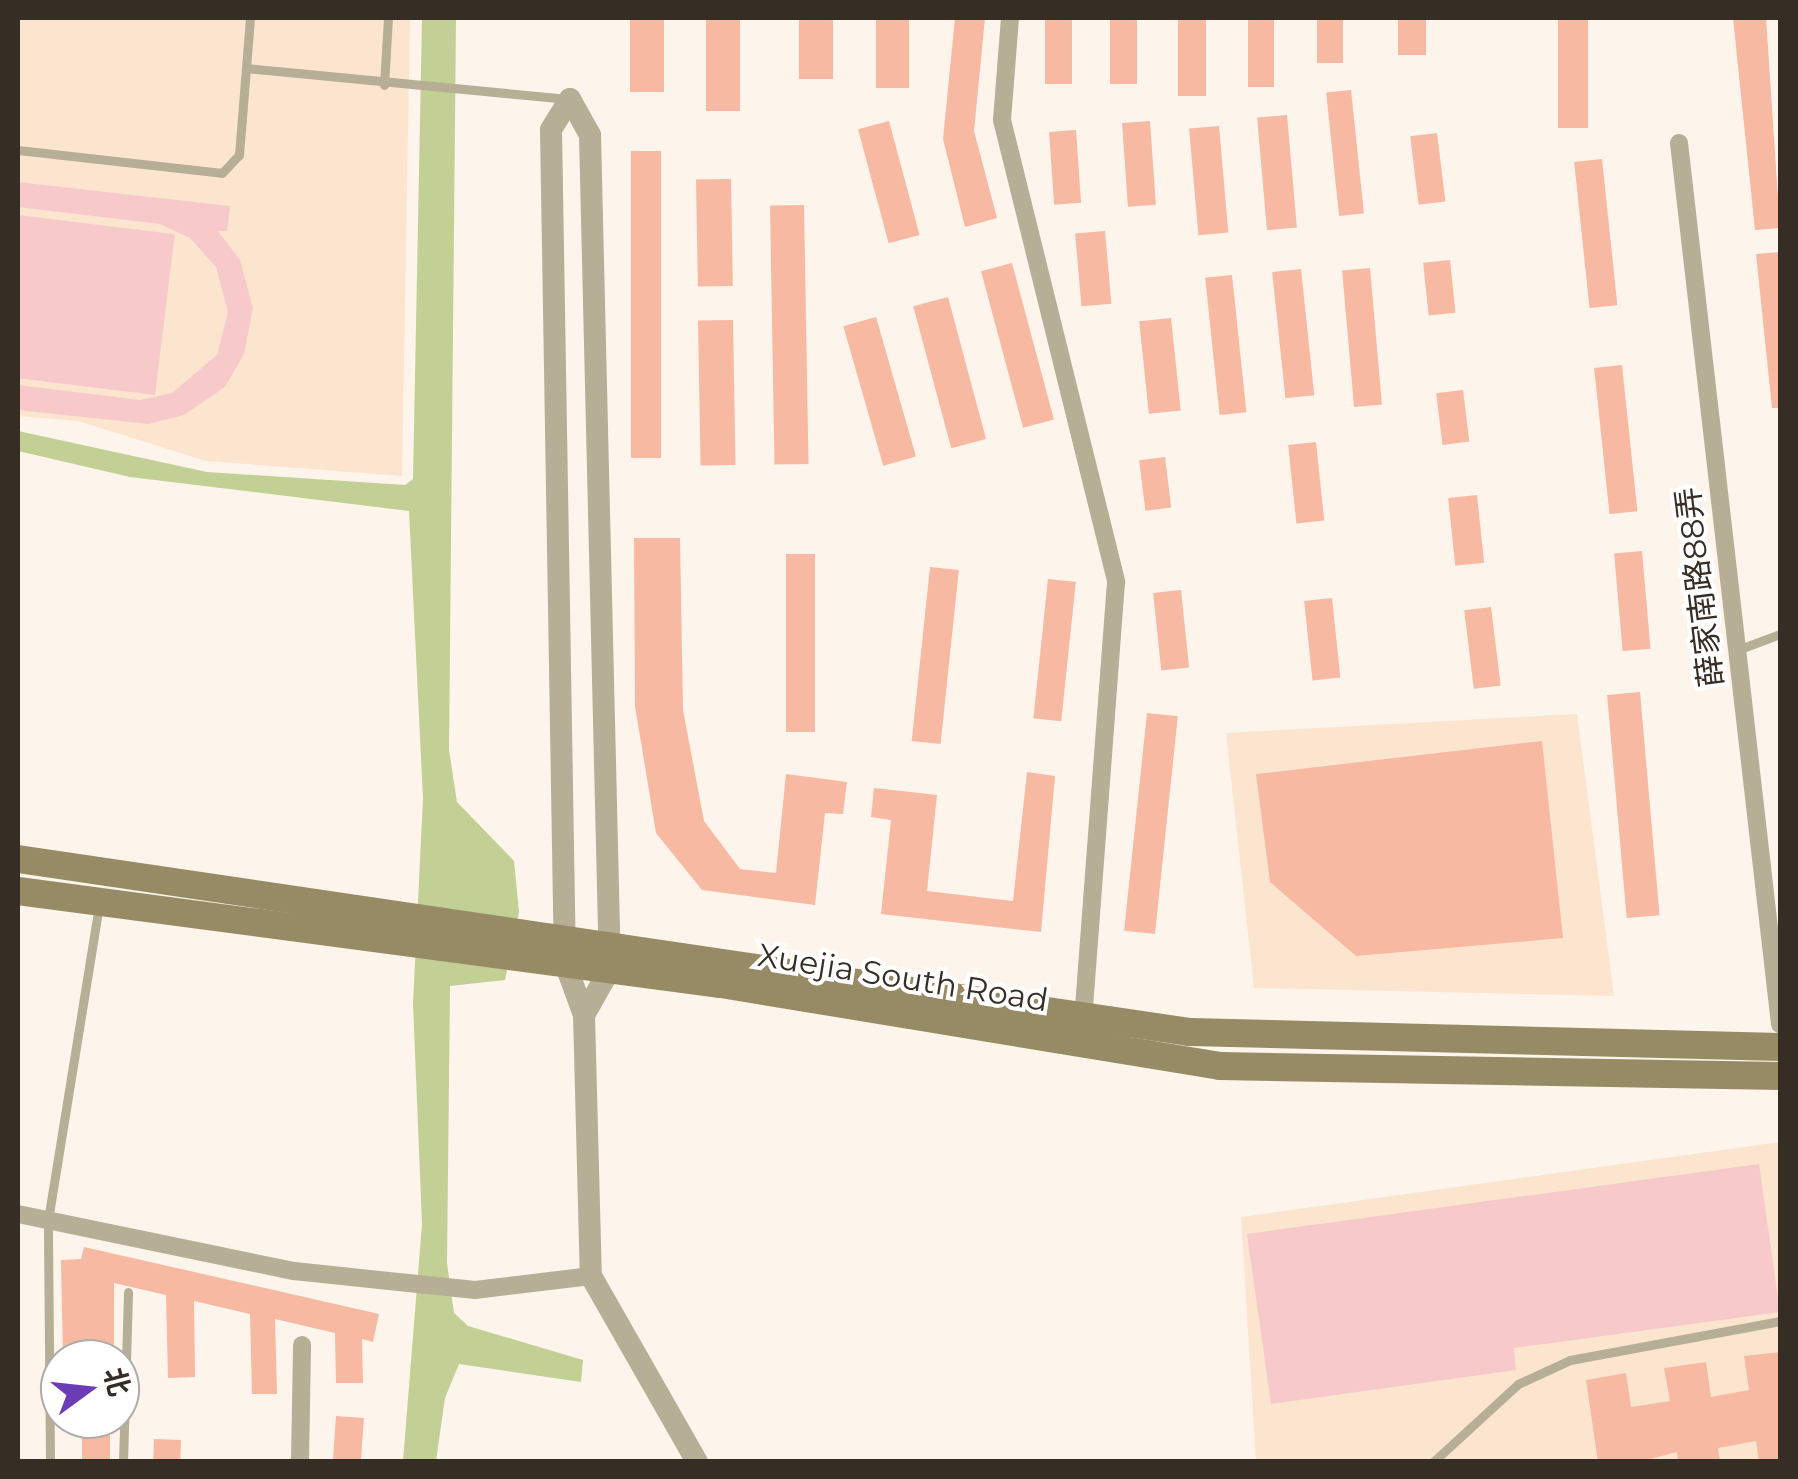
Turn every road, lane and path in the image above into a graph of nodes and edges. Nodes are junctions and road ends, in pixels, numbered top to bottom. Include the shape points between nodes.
1 (250, 18) edge
2 (388, 18) edge
3 (1010, 18) edge
4 (246, 68) junction
5 (384, 84) junction
6 (570, 99) junction
7 (1679, 143) dead end
8 (18, 150) edge
9 (1780, 634) edge
10 (1737, 650) junction
11 (18, 860) edge
12 (18, 892) edge
13 (99, 902) junction
14 (387, 924) junction
15 (566, 950) junction
16 (610, 957) junction
17 (584, 1016) junction
18 (1083, 1016) junction
19 (1780, 1024) edge
20 (1780, 1047) edge
21 (1780, 1076) edge
22 (18, 1214) edge
23 (48, 1220) junction
24 (591, 1276) junction
25 (128, 1292) dead end
26 (1780, 1321) edge
27 (302, 1345) dead end
28 (50, 1462) edge
29 (124, 1462) edge
30 (300, 1462) edge
31 (697, 1462) edge
32 (1432, 1462) edge

1 - 4 lane
2 - 5 lane
3 - 18 street via 1002,120 1116,582
4 - 5 lane
4 - 8 lane via 238,155 222,173
5 - 6 lane
6 - 15 street via 551,130
6 - 16 street via 590,135
7 - 10 street, 薛家南路88弄
9 - 10 lane
10 - 19 street, 薛家南路88弄
11 - 14 main road, Xuejia South Road
12 - 13 main road, Xuejia South Road
13 - 14 main road, Xuejia South Road
13 - 23 lane
14 - 15 main road, Xuejia South Road
15 - 16 main road, Xuejia South Road
15 - 17 street
16 - 17 street
16 - 18 main road, Xuejia South Road
16 - 21 main road, Xuejia South Road via 1220,1066
17 - 24 street
18 - 20 main road, Xuejia South Road via 1190,1032
22 - 23 street
23 - 24 street via 294,1271 406,1283 475,1290
23 - 28 lane
24 - 31 street
25 - 29 lane
26 - 32 lane via 1570,1360 1518,1384
27 - 30 street

